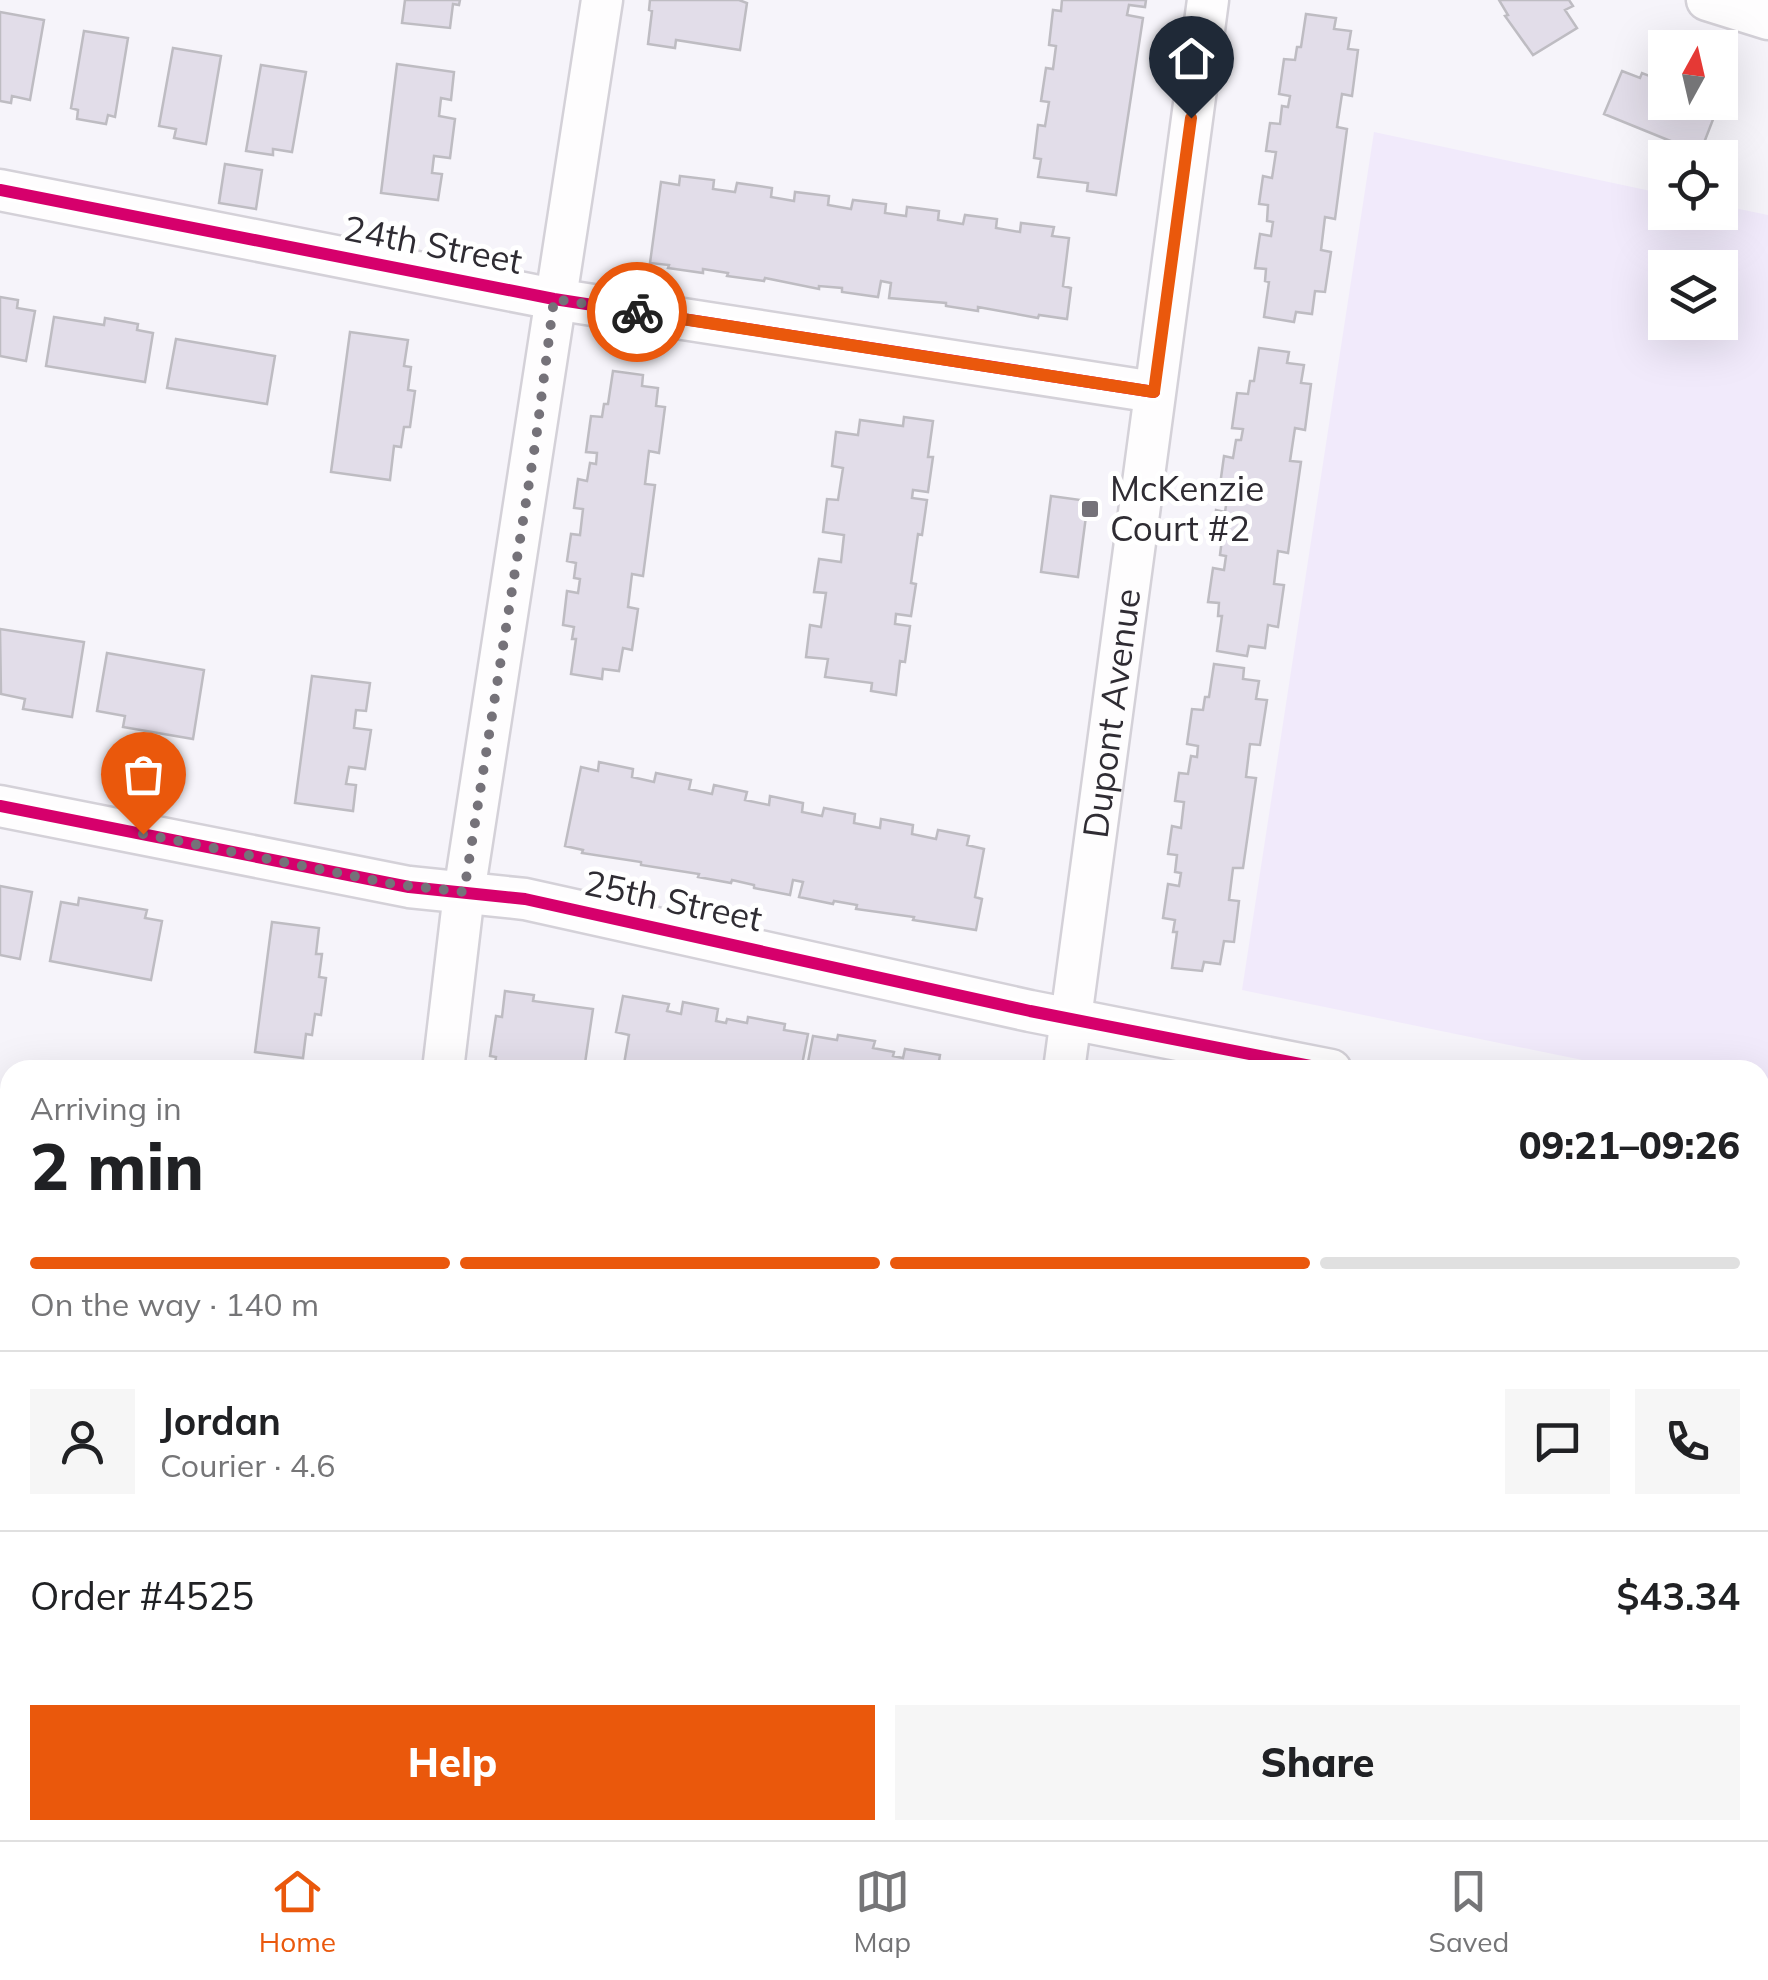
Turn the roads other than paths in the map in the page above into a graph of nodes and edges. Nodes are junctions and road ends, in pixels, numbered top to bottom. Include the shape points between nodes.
1 (602, 0) edge
2 (1208, 0) edge
3 (1708, 0) edge
4 (1768, 18) edge
5 (0, 190) edge
6 (554, 299) junction
7 (1154, 392) junction
8 (0, 806) edge
9 (464, 892) junction
10 (1072, 1018) junction
11 (444, 1060) edge
12 (1066, 1060) edge
13 (1281, 1060) edge

1 - 6 street
2 - 7 street, Dupont Avenue
3 - 4 street
5 - 6 street, 24th Street
6 - 7 street, 24th Street
6 - 9 street
7 - 10 street, Dupont Avenue
8 - 9 street, 25th Street via 393,884
9 - 10 street, 25th Street via 525,898
9 - 11 street
10 - 12 street, Dupont Avenue
10 - 13 street, 25th Street

